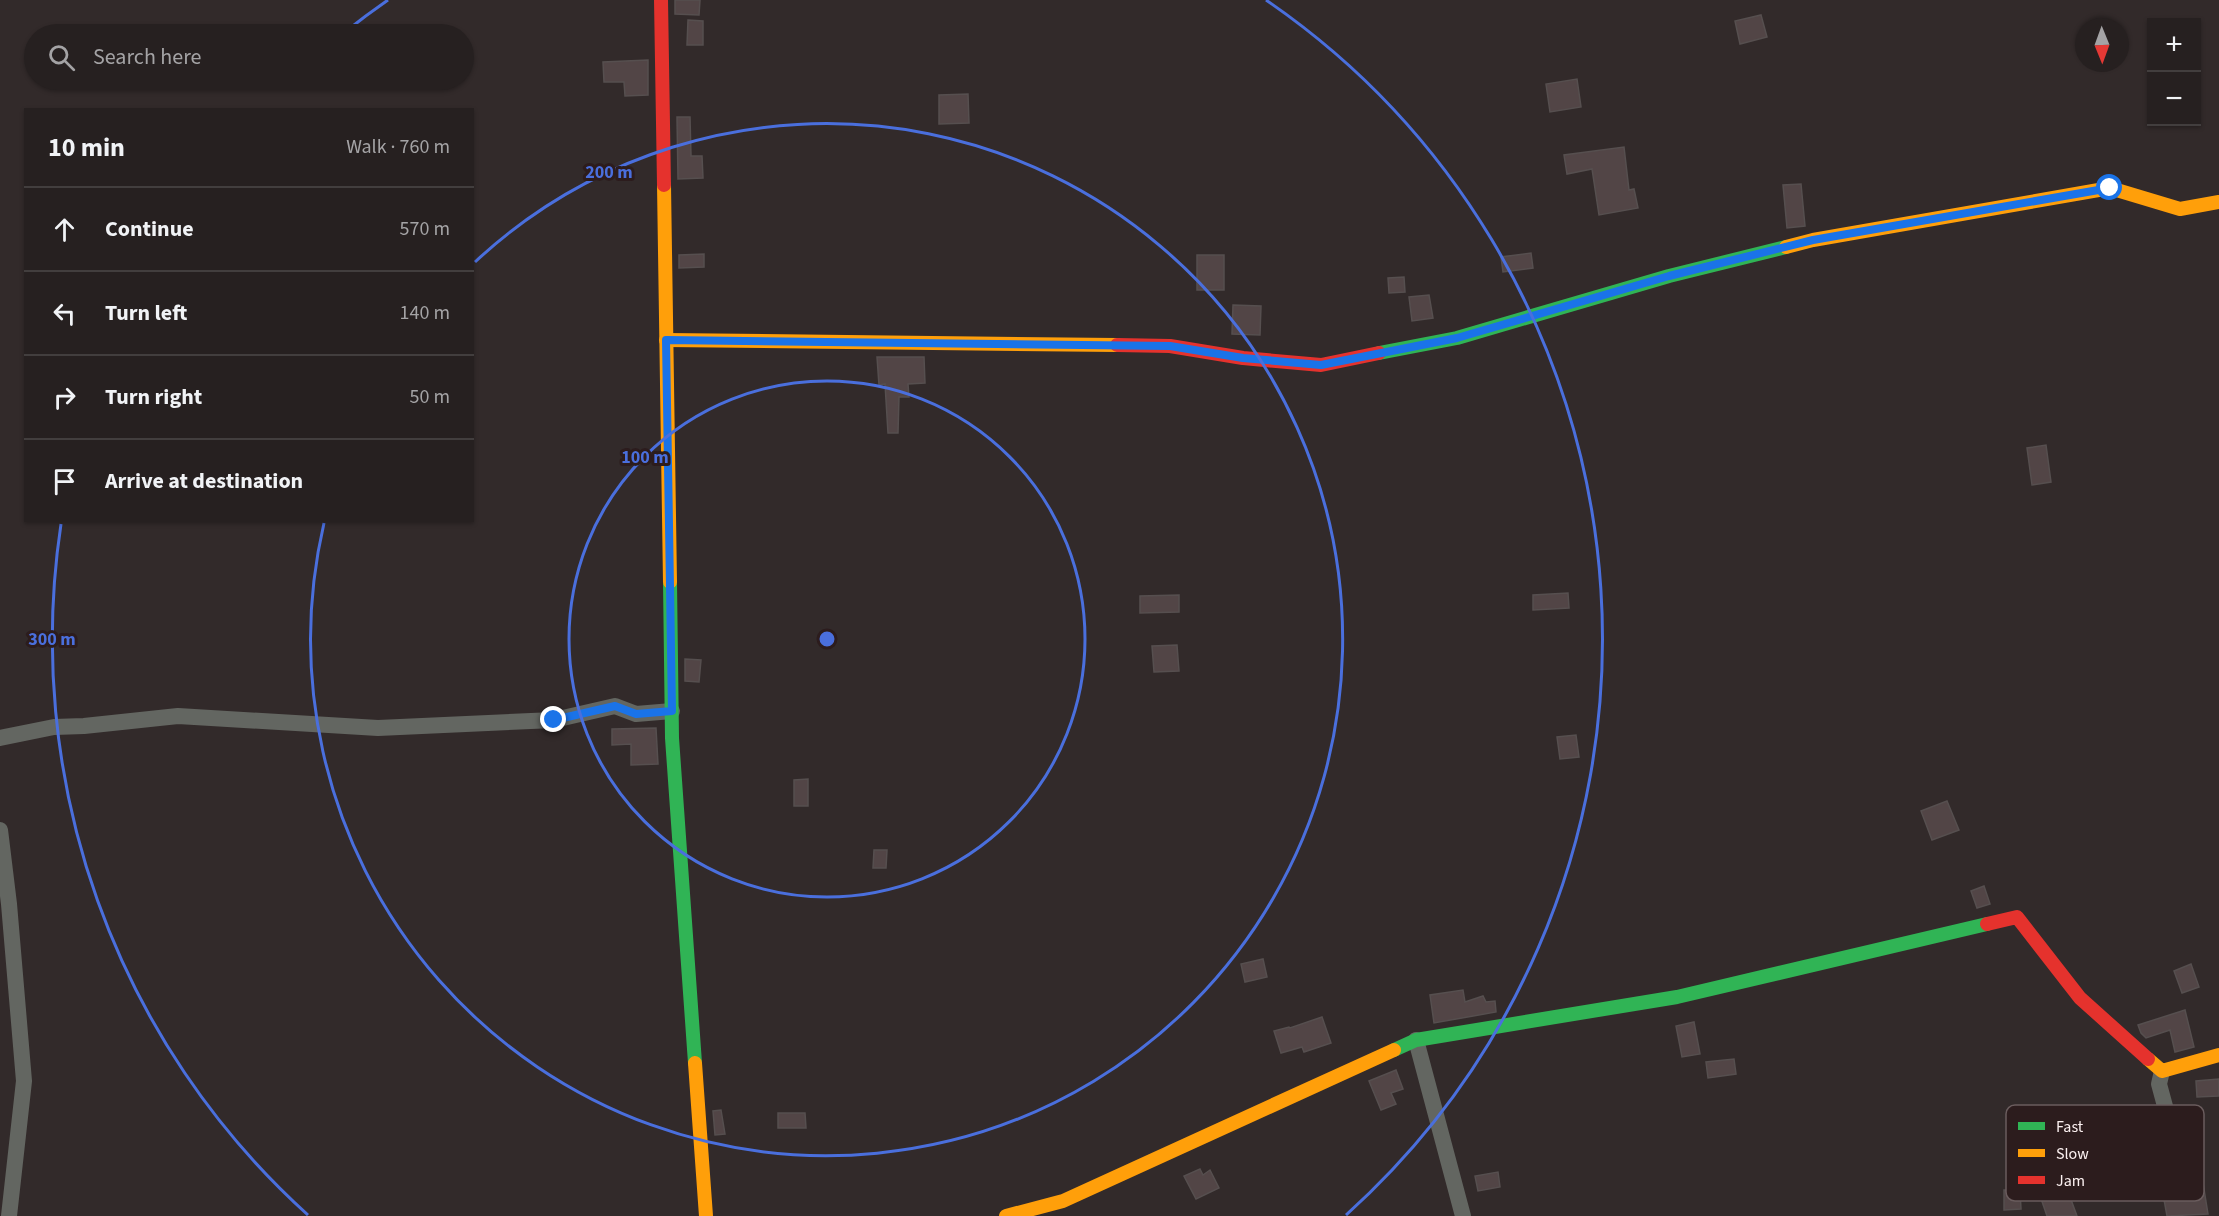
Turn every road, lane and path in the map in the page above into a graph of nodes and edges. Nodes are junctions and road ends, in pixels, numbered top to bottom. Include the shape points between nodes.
1 (661, 0) edge
2 (2219, 202) edge
3 (666, 340) junction
4 (672, 711) junction
5 (0, 738) edge
6 (0, 830) edge
7 (1416, 1040) junction
8 (2219, 1055) edge
9 (2162, 1071) junction
10 (2165, 1105) edge
11 (9, 1216) edge
12 (706, 1216) edge
13 (1006, 1216) edge
14 (1463, 1216) edge

1 - 3 street
2 - 3 street via 2180,209 2110,188 1825,238 1669,276 1457,338 1321,365 1170,346
3 - 4 street
4 - 5 street via 636,714 615,706 554,720 378,728 178,716 54,727
4 - 12 street
6 - 11 street via 24,1081
7 - 9 street via 1677,997 2017,916 2080,998
7 - 13 street via 1063,1201
7 - 14 street
8 - 9 street
9 - 10 street via 2159,1084

